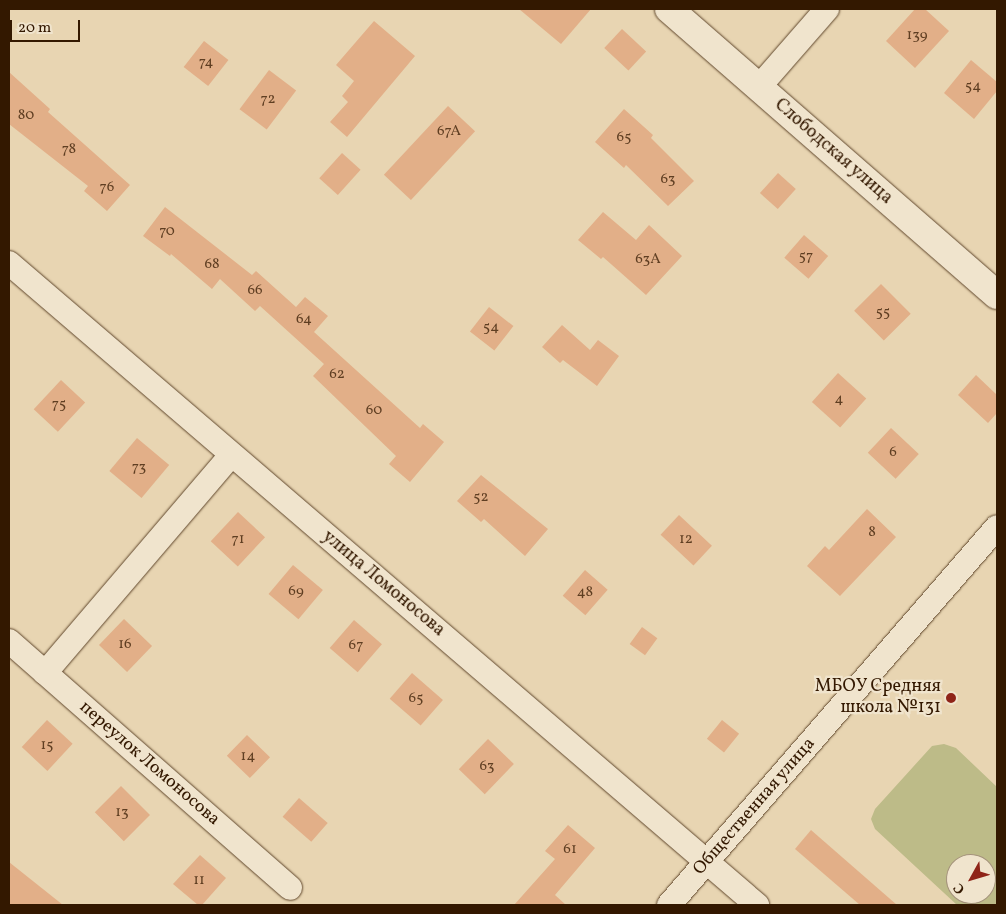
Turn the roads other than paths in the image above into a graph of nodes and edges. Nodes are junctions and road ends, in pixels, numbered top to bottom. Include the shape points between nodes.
1 (669, 9) edge
2 (827, 9) edge
3 (758, 88) junction
4 (9, 263) edge
5 (997, 295) edge
6 (231, 455) junction
7 (997, 527) edge
8 (9, 641) edge
9 (45, 672) junction
10 (708, 861) junction
11 (290, 888) dead end
12 (669, 905) edge
13 (757, 905) edge

1 - 3 street, Слободская улица
2 - 3 street
3 - 5 street, Слободская улица
4 - 6 street, улица Ломоносова
6 - 9 street
6 - 10 street, улица Ломоносова
7 - 10 street, Общественная улица
8 - 9 street, переулок Ломоносова
9 - 11 street, переулок Ломоносова
10 - 12 street, Общественная улица
10 - 13 street, улица Ломоносова

